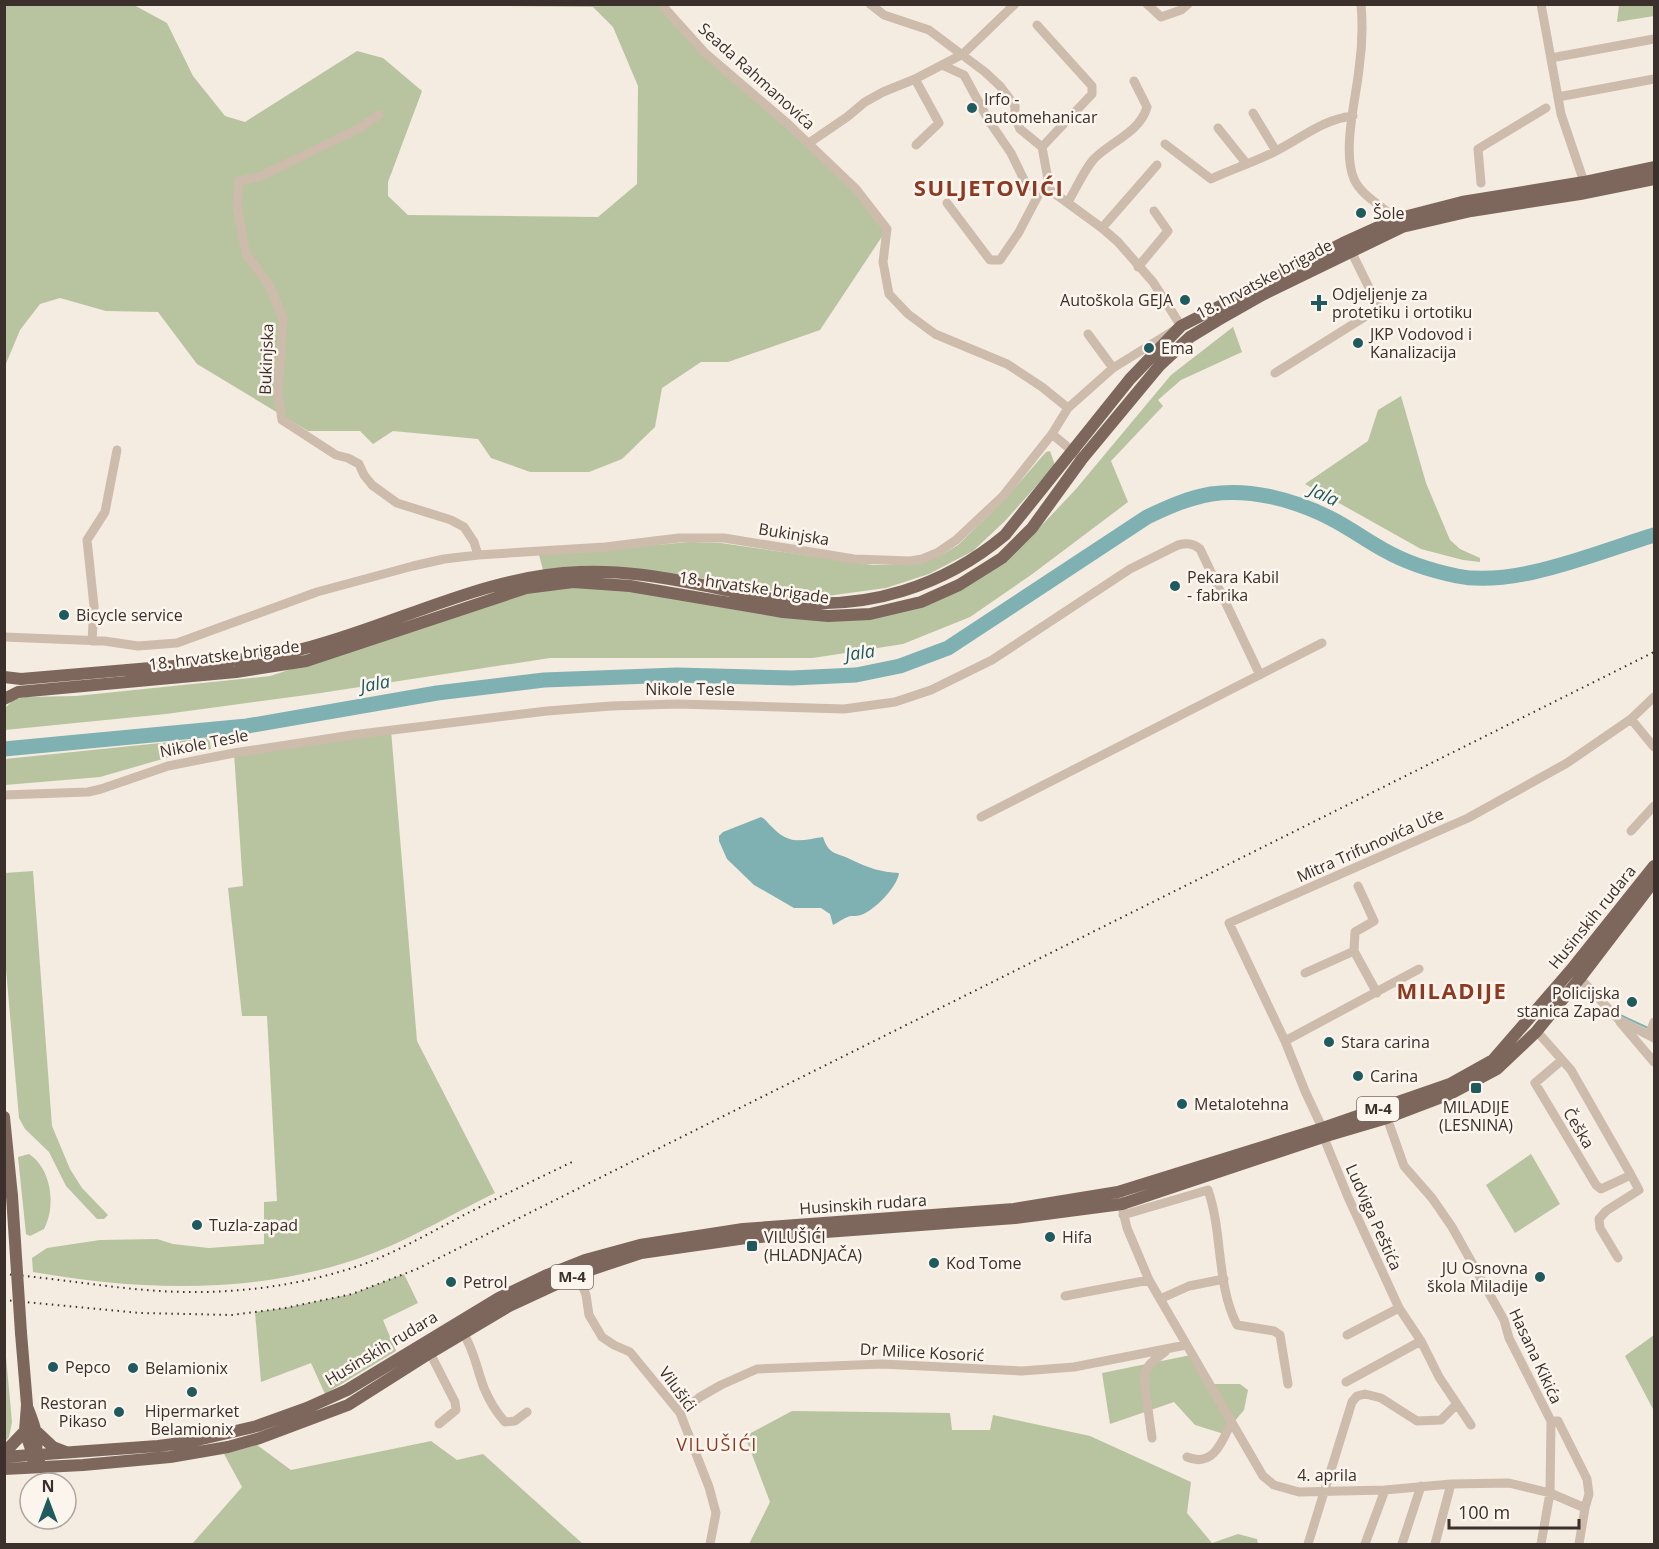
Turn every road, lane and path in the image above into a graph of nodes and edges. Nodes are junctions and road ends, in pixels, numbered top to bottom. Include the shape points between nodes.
1 (661, 4) edge
2 (870, 4) edge
3 (1147, 4) edge
4 (1188, 4) edge
5 (1361, 4) edge
6 (1541, 4) edge
7 (1008, 6) edge
8 (1037, 25) dead end
9 (1654, 39) edge
10 (963, 54) junction
11 (1551, 58) junction
12 (942, 66) junction
13 (1654, 79) edge
14 (915, 80) junction
15 (1134, 81) dead end
16 (1558, 97) junction
17 (1546, 108) dead end
18 (1253, 113) dead end
19 (379, 115) dead end
20 (1353, 116) junction
21 (1218, 128) dead end
22 (808, 143) junction
23 (1165, 144) dead end
24 (916, 145) dead end
25 (1042, 147) junction
26 (1276, 151) junction
27 (1246, 163) junction
28 (1157, 165) dead end
29 (1654, 167) edge
30 (1654, 179) edge
31 (1584, 182) junction
32 (1481, 183) dead end
33 (1046, 190) junction
34 (1068, 202) junction
35 (946, 203) dead end
36 (1154, 211) dead end
37 (1399, 223) junction
38 (1102, 228) junction
39 (1352, 251) junction
40 (1138, 267) junction
41 (1181, 326) junction
42 (1088, 334) dead end
43 (1113, 368) junction
44 (1275, 373) dead end
45 (1068, 408) junction
46 (1052, 434) junction
47 (117, 450) dead end
48 (1077, 455) junction
49 (478, 555) junction
50 (4, 637) edge
51 (93, 641) junction
52 (1322, 643) dead end
53 (1260, 675) junction
54 (4, 677) edge
55 (1654, 697) edge
56 (4, 699) edge
57 (1631, 720) junction
58 (1654, 747) edge
59 (4, 795) edge
60 (1654, 806) edge
61 (981, 817) dead end
62 (1631, 831) dead end
63 (1654, 867) edge
64 (1654, 881) edge
65 (1358, 886) dead end
66 (1354, 951) junction
67 (1419, 969) dead end
68 (1305, 973) dead end
69 (1576, 974) junction
70 (1377, 993) junction
71 (1619, 1020) junction
72 (1654, 1022) edge
73 (1536, 1032) junction
74 (1652, 1036) edge
75 (1285, 1041) junction
76 (1562, 1060) junction
77 (1654, 1062) edge
78 (4, 1117) edge
79 (1388, 1118) junction
80 (1325, 1132) junction
81 (1631, 1175) junction
82 (1121, 1204) junction
83 (1618, 1258) dead end
84 (578, 1274) junction
85 (1224, 1279) junction
86 (1149, 1280) junction
87 (1065, 1296) dead end
88 (1160, 1299) junction
89 (1399, 1308) junction
90 (463, 1333) junction
91 (1347, 1335) dead end
92 (1421, 1341) junction
93 (1186, 1345) junction
94 (1172, 1348) junction
95 (430, 1353) junction
96 (1346, 1382) dead end
97 (1288, 1384) dead end
98 (1457, 1404) junction
99 (527, 1412) dead end
100 (680, 1413) junction
101 (1551, 1421) junction
102 (1231, 1423) junction
103 (439, 1424) dead end
104 (1471, 1425) dead end
105 (30, 1430) junction
106 (1152, 1438) dead end
107 (70, 1452) junction
108 (4, 1455) edge
109 (35, 1455) junction
110 (1187, 1457) dead end
111 (60, 1467) junction
112 (20, 1468) junction
113 (4, 1469) edge
114 (1451, 1484) junction
115 (1421, 1486) junction
116 (1385, 1490) junction
117 (1326, 1491) junction
118 (1550, 1493) junction
119 (1585, 1508) junction
120 (710, 1545) edge
121 (1308, 1545) edge
122 (1365, 1545) edge
123 (1402, 1545) edge
124 (1435, 1545) edge
125 (1541, 1545) edge
126 (1579, 1545) edge

1 - 22 street, Seada Rahmanovića via 705,53
2 - 10 street via 884,15 929,30
3 - 4 street via 1161,17
5 - 20 street via 1360,68
6 - 11 street
7 - 10 street
8 - 25 street via 1092,86 1092,94
9 - 11 street
10 - 12 street
10 - 25 street via 1010,97 1020,129
11 - 16 street
12 - 14 street
12 - 33 street via 964,75 1026,184
13 - 16 street
14 - 22 street via 865,102
14 - 24 street via 939,123
15 - 34 street via 1147,107 1145,113 1125,136 1093,160
16 - 31 street
17 - 32 street via 1478,150
18 - 26 street
19 - 49 street, Bukinjska via 258,177 238,181 237,206 246,254 269,285 283,318 278,392 282,420 336,455 359,464 372,485 397,503 464,527
20 - 26 street via 1316,127
20 - 37 street via 1349,159 1354,180
21 - 27 street
22 - 45 street, Seada Rahmanovića via 856,189 885,224 883,262 889,294 908,314 935,334 1007,364
23 - 27 street via 1211,179
25 - 33 street
26 - 27 street
28 - 38 street
29 - 31 main road, 18. hrvatske brigade
30 - 37 main road, 18. hrvatske brigade
31 - 37 main road, 18. hrvatske brigade via 1462,202
33 - 34 street
33 - 35 street via 1000,260 990,260
34 - 38 street
36 - 40 street via 1168,231
37 - 39 main road, 18. hrvatske brigade
37 - 41 main road, 18. hrvatske brigade via 1332,249
38 - 40 street
39 - 44 street, 18. hrvatske brigade via 1379,309
39 - 48 main road, 18. hrvatske brigade via 1262,294 1190,337
40 - 41 street
41 - 43 street, Bukinjska
41 - 48 main road, 18. hrvatske brigade via 1130,379
42 - 43 street
43 - 45 street, Bukinjska
45 - 46 street, Bukinjska
46 - 48 street
46 - 49 street, Bukinjska via 1003,496 956,540 922,559 854,559 702,537
47 - 51 street via 105,512 87,540 94,606
48 - 54 main road, 18. hrvatske brigade via 1005,536 980,556 914,588 861,602 788,602 660,577 616,573 545,574 509,581 309,647 267,656 134,670
48 - 56 main road, 18. hrvatske brigade via 1032,528 1002,558 959,585 921,602 870,614 783,612 630,586 573,582 526,588 306,661 246,671 18,692
49 - 51 street, Bukinjska via 413,566 317,591 177,643 138,646
50 - 51 street, Bukinjska
52 - 53 street
53 - 59 street, Nikole Tesle via 1200,549 1186,543 1130,569 992,660 931,690 895,702 844,709 678,705 547,711 224,755 168,765 88,792
53 - 61 street
55 - 57 street, Mitra Trifunovića Uče
57 - 58 street
57 - 75 street, Mitra Trifunovića Uče via 1547,776 1468,818 1229,923
60 - 62 street
63 - 69 main road, Husinskih rudara / M-4
64 - 69 main road, Husinskih rudara / M-4
65 - 66 street, Mitra Trifunovića Uče via 1374,921 1355,932
66 - 68 street
66 - 70 street
67 - 70 street
69 - 71 street
69 - 73 main road, Husinskih rudara / M-4
69 - 80 main road, Husinskih rudara / M-4 via 1492,1060 1450,1084
70 - 75 street
71 - 74 street
71 - 77 street
72 - 74 street
73 - 76 street, Češka
73 - 79 main road, Husinskih rudara / M-4 via 1497,1069 1450,1094
75 - 80 street, Mitra Trifunovića Uče
76 - 81 street, Češka
76 - 81 street, Češka via 1535,1083 1541,1094 1596,1185 1601,1189
78 - 105 main road, bridge
79 - 80 main road, Husinskih rudara / M-4
79 - 101 street, Hasana Kikića via 1404,1166 1452,1227 1504,1320 1509,1338
80 - 82 main road, Husinskih rudara / M-4
80 - 89 street, Ludviga Peštića via 1348,1197
81 - 83 street via 1639,1191 1599,1219 1600,1228
82 - 84 main road, Husinskih rudara / M-4 via 1015,1218 746,1238 641,1253
82 - 85 street, Husinskih rudara via 1208,1190
82 - 86 street, 4. aprila
82 - 107 main road, Husinskih rudara / M-4 via 743,1229 640,1245 578,1262 499,1298 347,1390 307,1408 257,1426 189,1442
84 - 90 main road, Husinskih rudara / M-4 via 509,1306
84 - 100 street, Vilušići via 589,1315 602,1337 630,1352
85 - 88 street via 1189,1286
85 - 97 street, Husinskih rudara via 1237,1325 1280,1335
86 - 87 street
86 - 88 street, 4. aprila
88 - 93 street, 4. aprila
89 - 91 street
89 - 92 street, Ludviga Peštića
90 - 95 main road, Husinskih rudara / M-4
90 - 99 street, Husinskih rudara via 485,1390 504,1422 514,1421
92 - 96 street
92 - 98 street, Ludviga Peštića
93 - 94 street, Dr Milice Kosorić
93 - 102 street, 4. aprila
94 - 100 street, Dr Milice Kosorić via 1074,1367 1022,1371 872,1364 758,1369 721,1385
94 - 106 street, Dr Milice Kosorić via 1149,1363 1144,1371
95 - 103 street, Husinskih rudara via 456,1410
95 - 111 main road, Husinskih rudara / M-4 via 348,1405 261,1438 170,1457
98 - 104 street, Ludviga Peštića
98 - 117 street via 1441,1420 1417,1421 1381,1398 1357,1396
100 - 120 street, Vilušići via 716,1513
101 - 118 street, Hasana Kikića
101 - 119 street via 1558,1421 1587,1479 1589,1494
102 - 110 street via 1213,1455 1201,1460
102 - 117 street, 4. aprila via 1263,1476 1274,1485 1299,1492
105 - 107 main road via 53,1447
105 - 108 main road
105 - 109 main road via 37,1441
107 - 109 main road, Husinskih rudara
108 - 109 main road, Husinskih rudara
109 - 111 main road via 40,1461
109 - 112 main road
111 - 112 main road, Husinskih rudara
112 - 113 main road, Husinskih rudara
114 - 115 street, 4. aprila
114 - 118 street, 4. aprila via 1509,1483
114 - 124 street
115 - 116 street, 4. aprila
115 - 123 street
116 - 117 street, 4. aprila
116 - 122 street
117 - 121 street
118 - 119 street, 4. aprila
118 - 125 street
119 - 126 street

